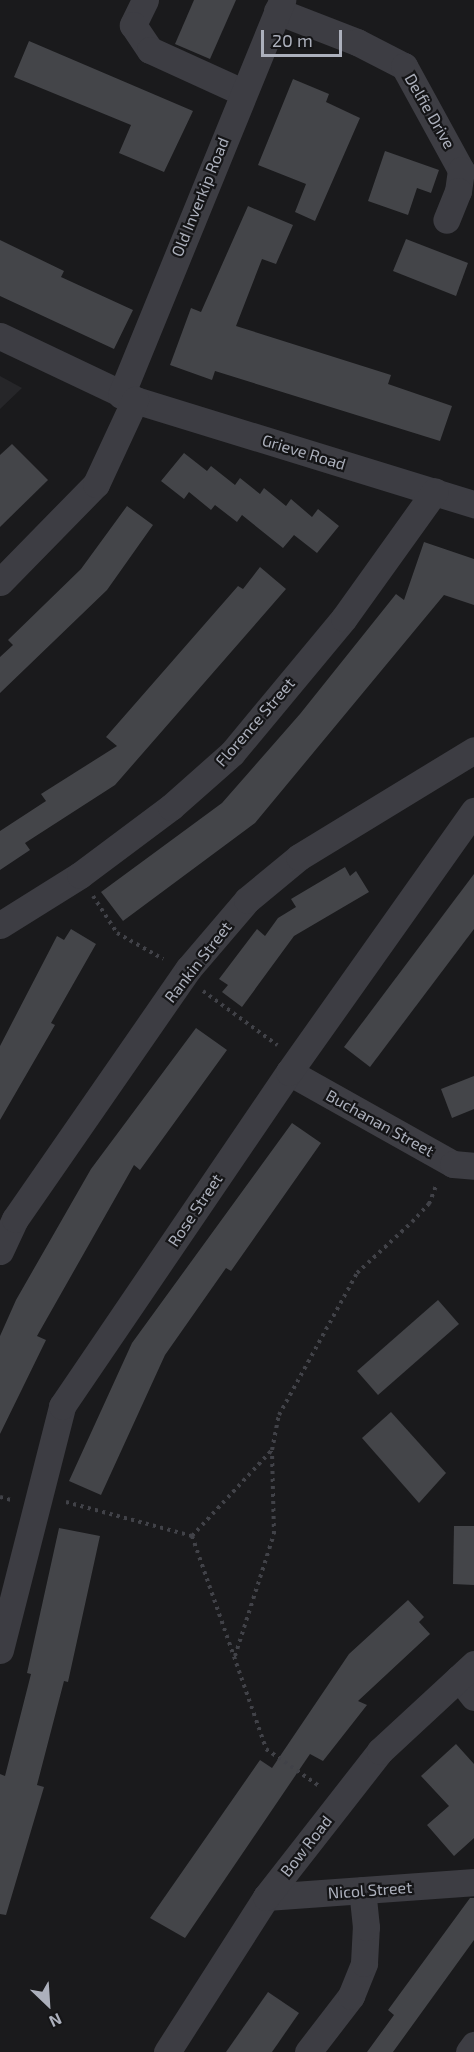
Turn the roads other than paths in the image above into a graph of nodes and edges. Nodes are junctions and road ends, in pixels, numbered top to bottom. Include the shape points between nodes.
1 (145, 0) edge
2 (279, 6) edge
3 (242, 92) junction
4 (446, 220) dead end
5 (0, 336) edge
6 (128, 397) junction
7 (435, 492) junction
8 (474, 504) edge
9 (0, 582) edge
10 (474, 750) edge
11 (474, 811) edge
12 (0, 925) edge
13 (293, 1066) junction
14 (474, 1166) edge
15 (0, 1251) edge
16 (0, 1650) edge
17 (469, 1679) edge
18 (474, 1882) edge
19 (362, 1890) junction
20 (266, 1897) junction
21 (474, 2045) edge
22 (167, 2052) edge
23 (308, 2052) edge
24 (469, 2052) edge

1 - 3 street via 133,25 150,50
2 - 3 street, Old Inverkip Road
2 - 4 street, Delfie Drive via 404,66 461,170 458,191
3 - 6 street, Old Inverkip Road
5 - 6 street, Grieve Road
6 - 7 street, Grieve Road
6 - 9 street, Old Inverkip Road via 96,484
7 - 8 street, Grieve Road
7 - 12 street, Florence Street via 344,618 232,753 171,807 80,875
10 - 15 street, Rankin Street via 299,857 247,900 186,973 15,1219
11 - 13 street, Rose Street
13 - 14 street, Buchanan Street via 447,1160
13 - 16 street, Rose Street via 62,1406
17 - 20 street, Bow Road via 380,1751
18 - 19 street, Nicol Street
19 - 20 street, Nicol Street
19 - 23 street via 364,1963 351,1996
20 - 22 street, Bow Road
21 - 24 street

